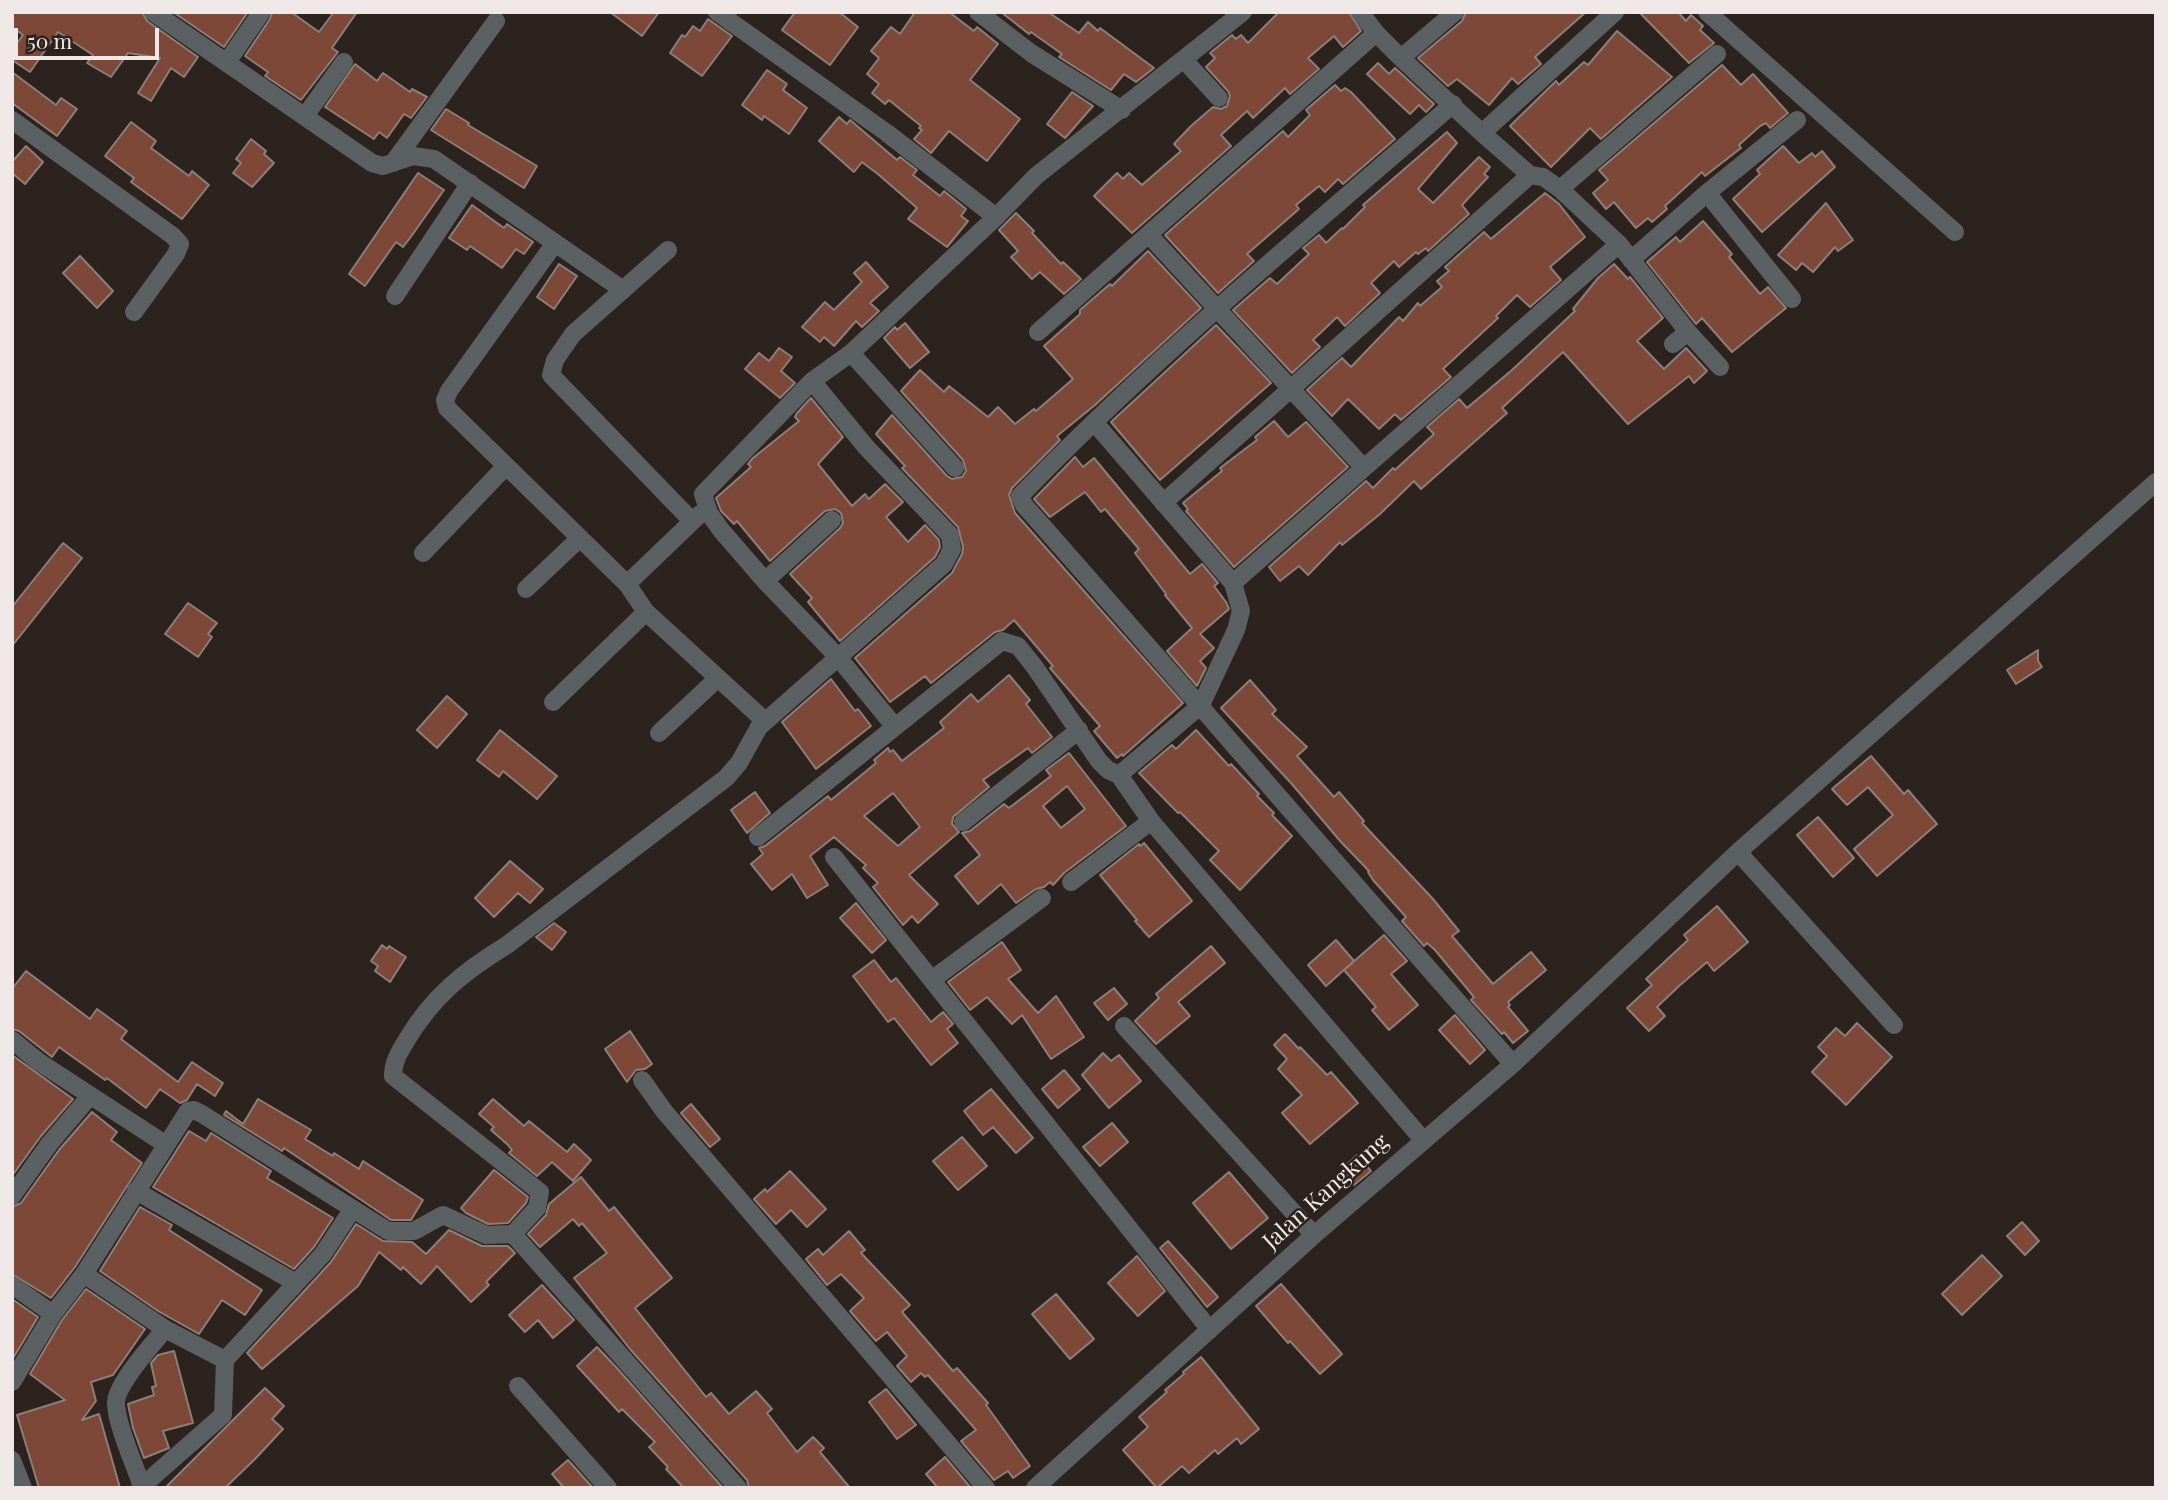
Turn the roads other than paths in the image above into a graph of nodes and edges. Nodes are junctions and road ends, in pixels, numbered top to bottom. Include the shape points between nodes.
1 (153, 12) edge
2 (717, 12) edge
3 (978, 12) edge
4 (1243, 12) edge
5 (1360, 12) edge
6 (1455, 12) edge
7 (1615, 12) edge
8 (1707, 12) edge
9 (261, 13) edge
10 (496, 21) dead end
11 (1376, 33) junction
12 (1717, 54) dead end
13 (1401, 58) junction
14 (1184, 60) junction
15 (227, 62) junction
16 (344, 62) dead end
17 (1219, 98) dead end
18 (1453, 104) junction
19 (1122, 110) junction
20 (305, 116) junction
21 (12, 120) edge
22 (1797, 120) dead end
23 (1482, 133) junction
24 (393, 163) junction
25 (1530, 175) junction
26 (470, 183) junction
27 (1560, 189) junction
28 (1707, 193) junction
29 (996, 218) junction
30 (1955, 232) dead end
31 (1149, 235) junction
32 (555, 243) junction
33 (1619, 244) junction
34 (668, 250) dead end
35 (1631, 260) junction
36 (623, 290) junction
37 (395, 296) dead end
38 (1792, 299) dead end
39 (1217, 308) junction
40 (134, 312) dead end
41 (1038, 332) dead end
42 (1688, 332) junction
43 (1673, 344) dead end
44 (851, 353) junction
45 (1720, 367) dead end
46 (812, 381) junction
47 (1291, 387) junction
48 (1094, 422) junction
49 (506, 466) junction
50 (955, 468) dead end
51 (1364, 468) junction
52 (2156, 482) edge
53 (1163, 503) junction
54 (707, 507) junction
55 (832, 520) dead end
56 (692, 521) junction
57 (580, 538) junction
58 (423, 554) dead end
59 (765, 581) junction
60 (1233, 583) junction
61 (626, 584) junction
62 (526, 589) dead end
63 (646, 611) junction
64 (837, 656) junction
65 (718, 678) junction
66 (552, 702) dead end
67 (1201, 705) junction
68 (765, 721) junction
69 (895, 727) junction
70 (1080, 730) junction
71 (659, 733) dead end
72 (1119, 775) junction
73 (1151, 821) junction
74 (964, 822) dead end
75 (758, 837) dead end
76 (1738, 852) junction
77 (834, 857) dead end
78 (1071, 882) dead end
79 (1042, 898) dead end
80 (933, 979) junction
81 (1124, 1026) dead end
82 (1894, 1026) dead end
83 (12, 1040) edge
84 (1513, 1065) junction
85 (642, 1080) dead end
86 (90, 1096) junction
87 (1423, 1140) junction
88 (165, 1144) junction
89 (18, 1176) edge
90 (136, 1191) junction
91 (12, 1196) edge
92 (352, 1210) junction
93 (513, 1234) junction
94 (1314, 1235) junction
95 (84, 1274) junction
96 (296, 1283) junction
97 (12, 1285) edge
98 (53, 1314) junction
99 (165, 1329) junction
100 (1210, 1330) junction
101 (225, 1360) junction
102 (12, 1382) edge
103 (518, 1386) dead end
104 (12, 1460) edge
105 (141, 1487) edge
106 (23, 1488) edge
107 (608, 1488) edge
108 (738, 1488) edge
109 (986, 1488) edge
110 (1035, 1488) edge

1 - 15 street
2 - 29 street via 887,133
3 - 19 street via 1031,53
4 - 14 street
5 - 11 street
6 - 13 street
7 - 23 street
8 - 30 street
9 - 15 street
10 - 24 street
11 - 13 street
11 - 31 street
12 - 27 street
13 - 18 street
14 - 17 street
14 - 19 street
15 - 20 street
16 - 20 street
18 - 23 street
18 - 39 street
19 - 29 street via 1036,176
20 - 24 street via 372,163
21 - 40 street via 180,244
22 - 28 street
23 - 25 street
24 - 26 street via 413,156 434,159
25 - 27 street via 1543,177
25 - 47 street
26 - 32 street
26 - 37 street
27 - 33 street
28 - 35 street
28 - 38 street
29 - 44 street
31 - 39 street
31 - 41 street
32 - 36 street
32 - 49 street via 445,400 447,408
33 - 35 street
33 - 51 street
34 - 36 street
35 - 42 street
36 - 56 street via 573,334 555,360 551,376
39 - 47 street
39 - 48 street
42 - 43 street
42 - 45 street
44 - 46 street
44 - 50 street
46 - 54 street via 703,494
46 - 64 street via 866,447 950,535 952,549 944,564
47 - 51 street
47 - 53 street
48 - 53 street
48 - 67 street via 1020,496
49 - 57 street
49 - 58 street
51 - 60 street
52 - 76 street
53 - 60 street
54 - 56 street
54 - 59 street
55 - 59 street
56 - 61 street
57 - 61 street
57 - 62 street
59 - 64 street
60 - 67 street via 1241,611
61 - 63 street
63 - 65 street
63 - 66 street
64 - 68 street
64 - 69 street
65 - 68 street
65 - 71 street
67 - 72 street
67 - 84 street
68 - 93 street via 726,778 440,994 421,1016 395,1061 393,1076 540,1192 537,1208
69 - 70 street, Jalan Kangkung via 1002,641 1018,646
69 - 75 street
70 - 72 street, Jalan Kangkung via 1099,761
70 - 74 street
72 - 73 street, Jalan Kangkung
73 - 78 street
73 - 87 street, Jalan Kangkung
76 - 82 street
76 - 84 street
77 - 80 street
79 - 80 street
80 - 100 street
81 - 94 street
83 - 86 street
84 - 87 street
85 - 109 street
86 - 88 street
86 - 89 street
87 - 94 street, Jalan Kangkung
88 - 90 street
88 - 92 street via 182,1116 194,1110
89 - 91 street
90 - 95 street
90 - 96 street
92 - 93 street via 388,1231 414,1231 443,1215 486,1235
92 - 96 street via 323,1254
93 - 108 street
94 - 100 street, Jalan Kangkung
95 - 98 street
95 - 99 street
96 - 101 street
97 - 98 street
98 - 102 street
99 - 101 street
99 - 105 street via 116,1400
100 - 110 street, Jalan Kangkung
101 - 105 street via 223,1415
103 - 107 street
104 - 106 street

